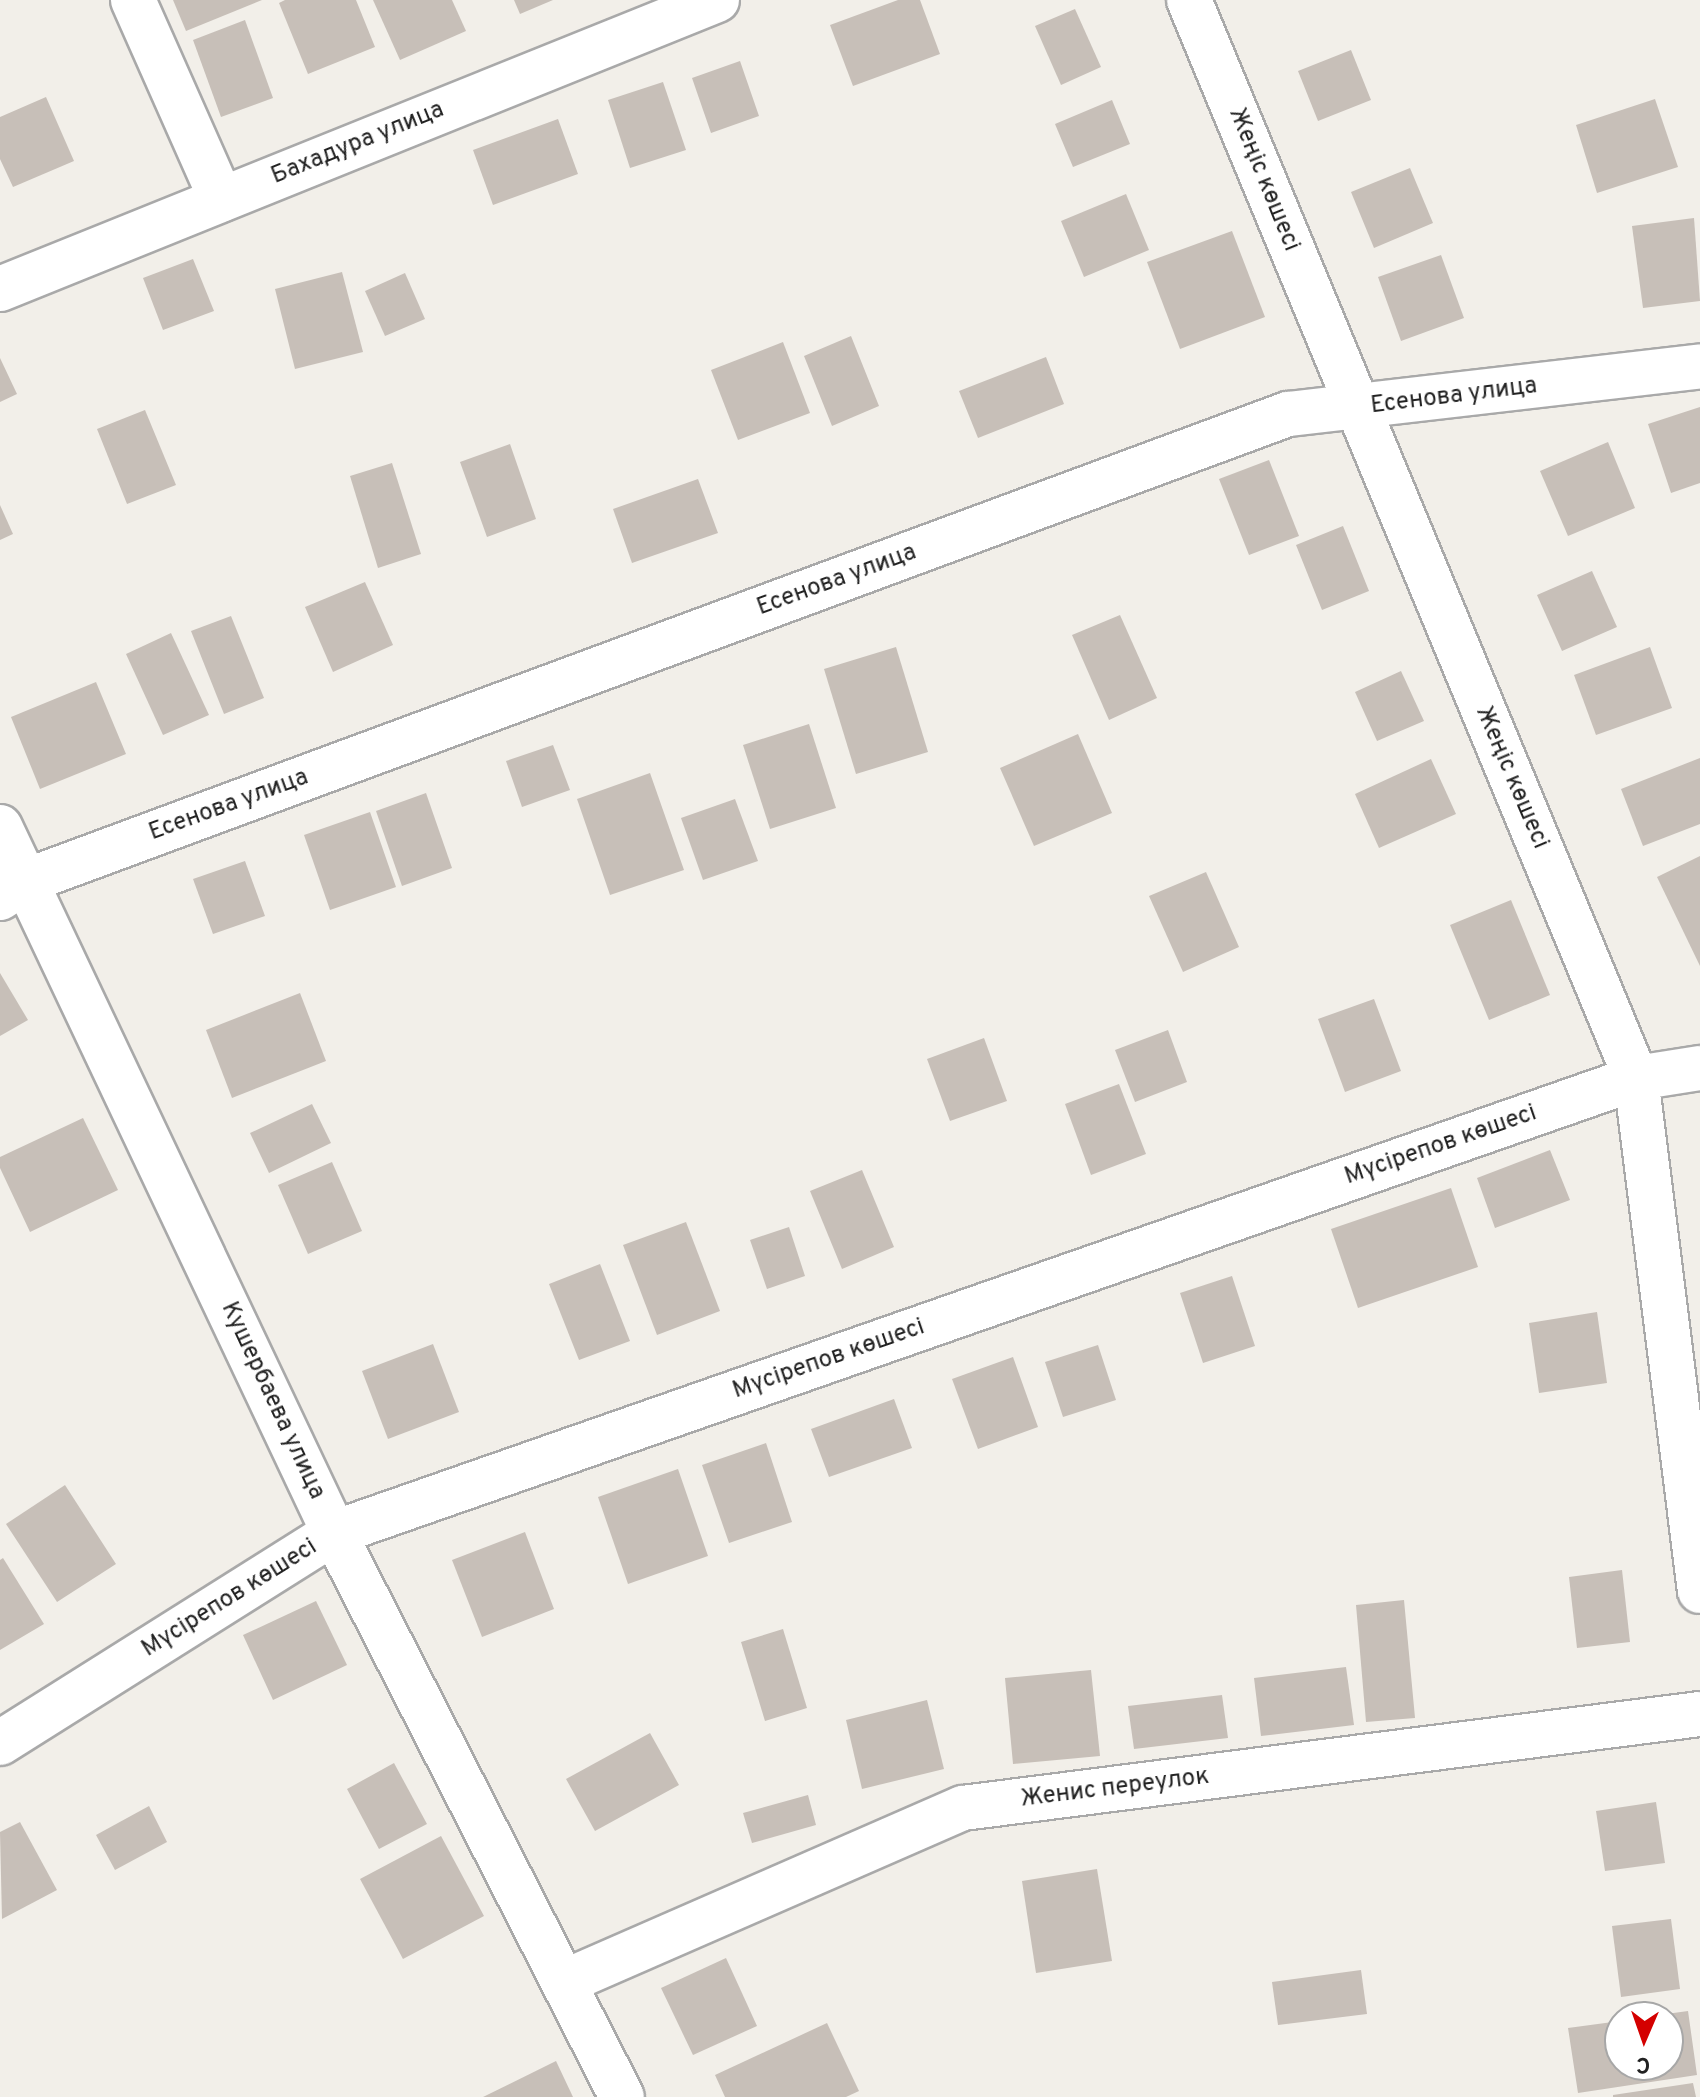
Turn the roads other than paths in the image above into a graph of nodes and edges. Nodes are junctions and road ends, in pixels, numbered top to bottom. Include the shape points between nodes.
1 (133, 0) edge
2 (717, 0) edge
3 (1189, 0) edge
4 (666, 10) edge
5 (221, 199) junction
6 (0, 289) edge
7 (1700, 366) edge
8 (1358, 409) junction
9 (0, 827) edge
10 (13, 890) edge
11 (1700, 1068) edge
12 (1636, 1078) junction
13 (334, 1533) junction
14 (1700, 1591) edge
15 (1700, 1714) edge
16 (0, 1743) edge
17 (564, 1982) junction
18 (622, 2097) edge

1 - 5 street
2 - 4 street, Бахадура улица
3 - 8 street, Жеңіс көшесі
4 - 5 street, Бахадура улица
5 - 6 street, Бахадура улица
7 - 8 street, Есенова улица
8 - 10 street, Есенова улица via 1288,414
8 - 12 street, Жеңіс көшесі
9 - 10 street, Кушербаева улица
10 - 13 street, Кушербаева улица
11 - 12 street, Мүсірепов көшесі
12 - 13 street, Мүсірепов көшесі
12 - 14 street, Жеңіс көшесі
13 - 16 street, Мүсірепов көшесі
13 - 17 street, Кушербаева улица
15 - 17 street, Женис переулок via 963,1808
17 - 18 street, Кушербаева улица

